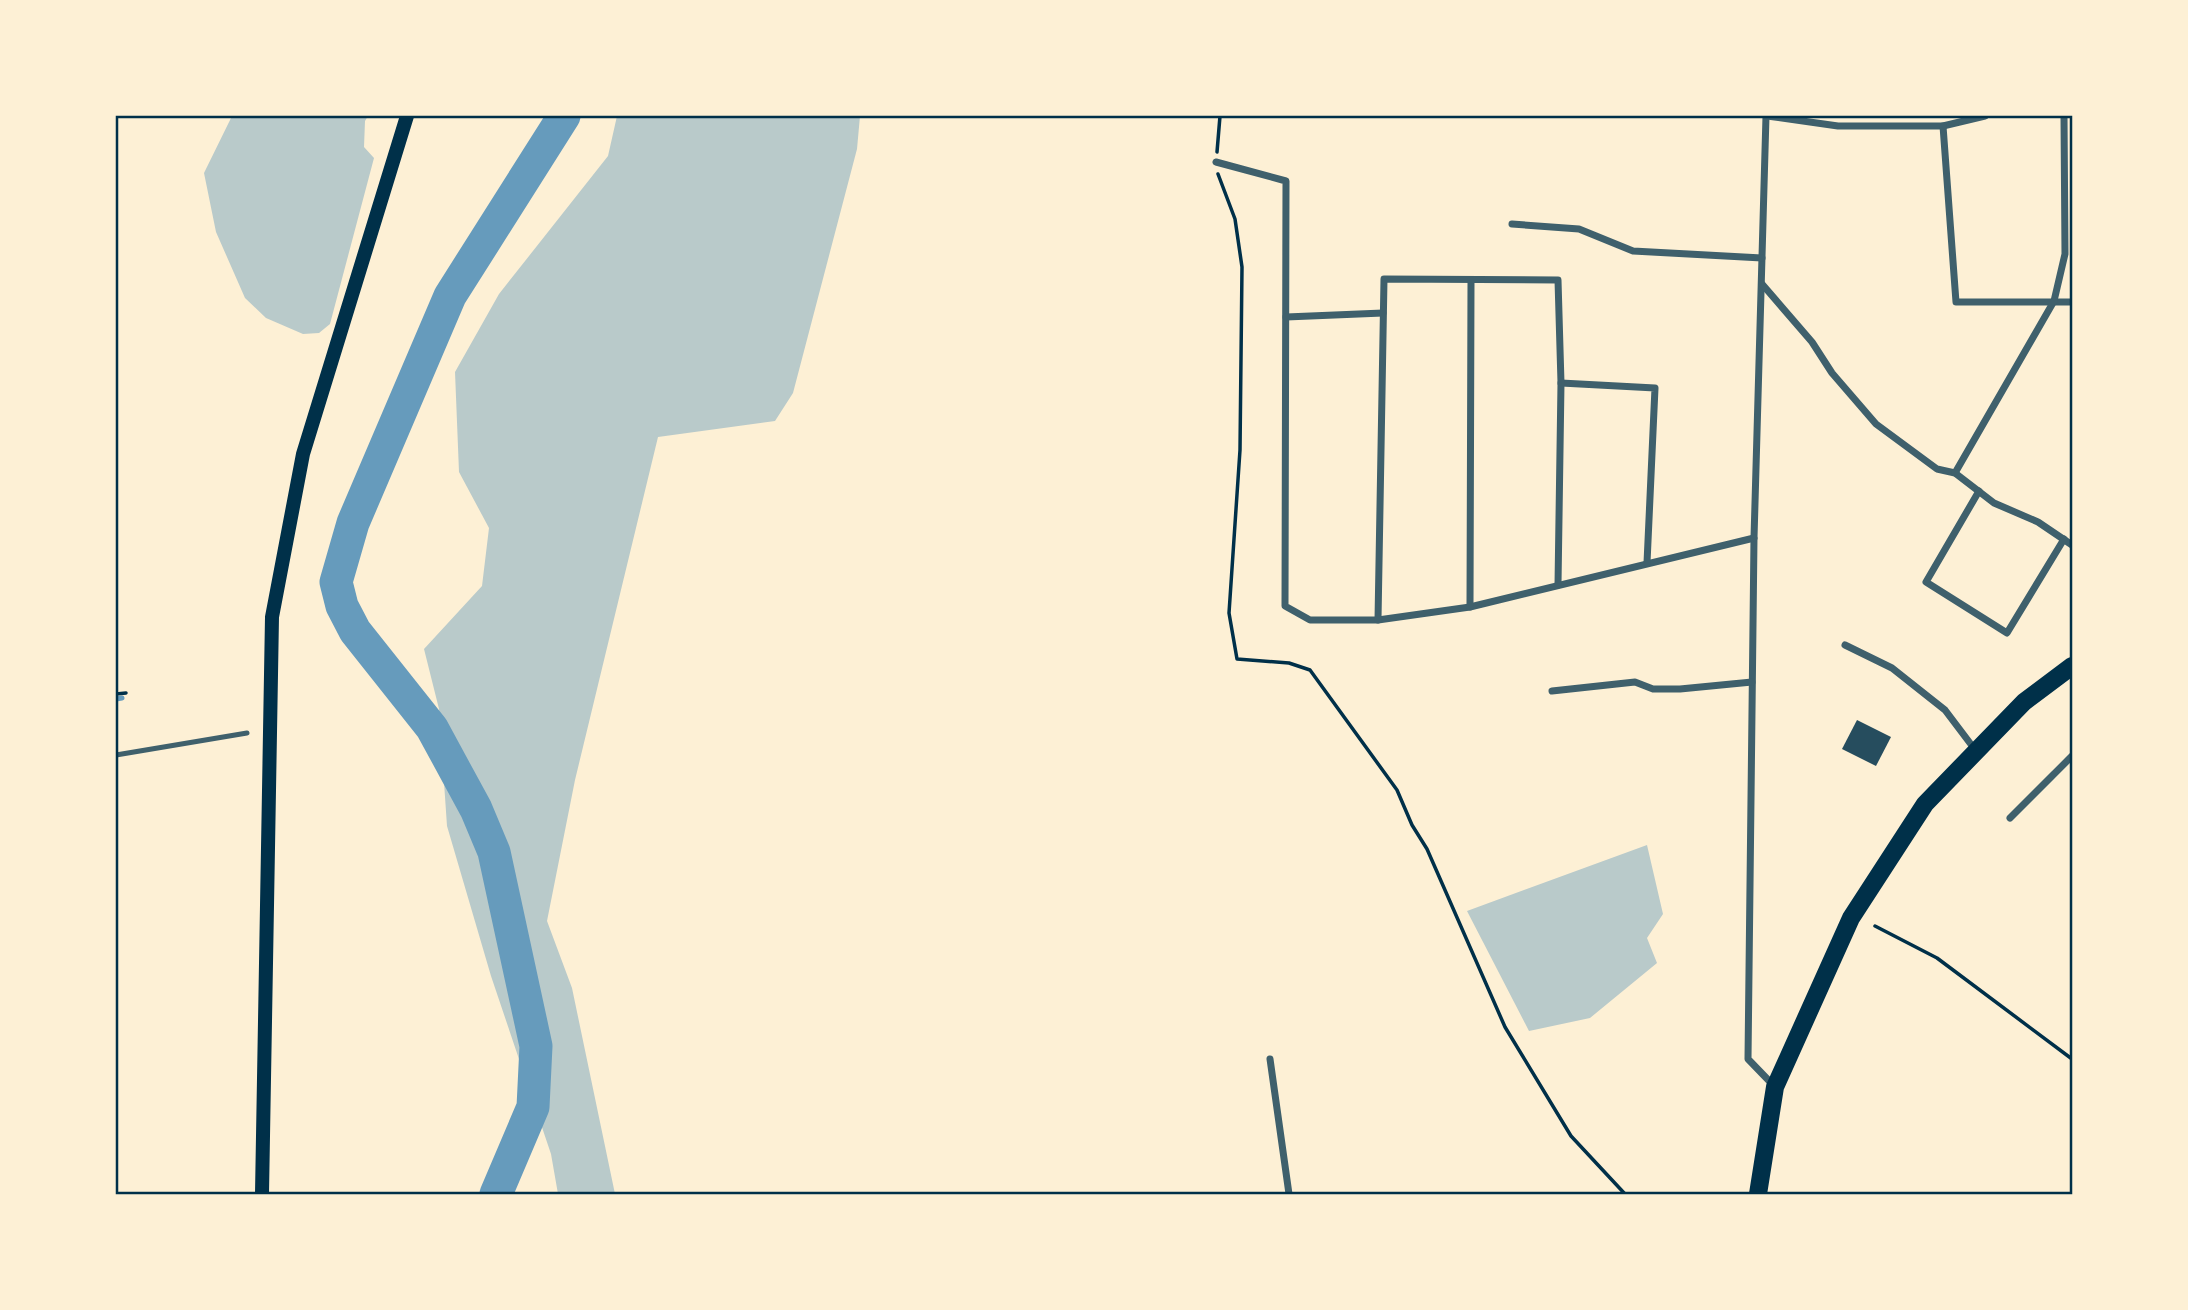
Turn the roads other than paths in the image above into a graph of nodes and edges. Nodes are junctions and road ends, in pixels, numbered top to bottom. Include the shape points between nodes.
1 (407, 116) edge
2 (1767, 116) edge
3 (1985, 116) edge
4 (2064, 116) edge
5 (1943, 126) junction
6 (1216, 162) road end
7 (1512, 224) dead end
8 (1762, 258) junction
9 (1471, 281) junction
10 (1761, 283) junction
11 (2054, 301) junction
12 (2073, 302) edge
13 (1383, 313) junction
14 (1286, 317) junction
15 (1561, 383) junction
16 (1955, 473) junction
17 (1979, 491) junction
18 (1754, 538) junction
19 (2064, 540) junction
20 (2073, 545) edge
21 (1647, 563) junction
22 (1558, 585) junction
23 (1470, 607) junction
24 (1378, 620) junction
25 (1844, 645) dead end
26 (2071, 671) edge
27 (1752, 682) junction
28 (1552, 691) dead end
29 (247, 733) dead end
30 (1977, 751) junction
31 (116, 755) edge
32 (2073, 755) edge
33 (2010, 818) dead end
34 (1270, 1059) dead end
35 (1775, 1087) junction
36 (262, 1195) edge
37 (1289, 1195) edge
38 (1758, 1195) edge

1 - 36 main road via 303,454 272,617
2 - 5 street via 1838,126
2 - 8 street
3 - 5 street
4 - 11 street via 2065,254
5 - 11 street via 1956,302
6 - 14 street via 1286,181
7 - 8 street via 1579,229 1633,251
8 - 10 street
9 - 13 street via 1384,279
9 - 15 street via 1558,279
9 - 23 street
10 - 16 street via 1875,424 1937,469
10 - 18 street
11 - 12 street
11 - 16 street
13 - 14 street
13 - 24 street
14 - 24 street via 1285,606 1310,620
15 - 21 street via 1655,388
15 - 22 street
16 - 17 street
17 - 19 street
17 - 19 street via 1926,582 2007,633
18 - 21 street
18 - 27 street
19 - 20 street
21 - 22 street
22 - 23 street
23 - 24 street
25 - 30 street via 1892,668 1945,710
26 - 30 highway via 2024,702
27 - 28 street via 1680,689 1653,689 1635,682
27 - 35 street via 1748,1059
29 - 31 lane
30 - 35 highway via 1925,804 1851,918
32 - 33 street
34 - 37 street
35 - 38 highway

